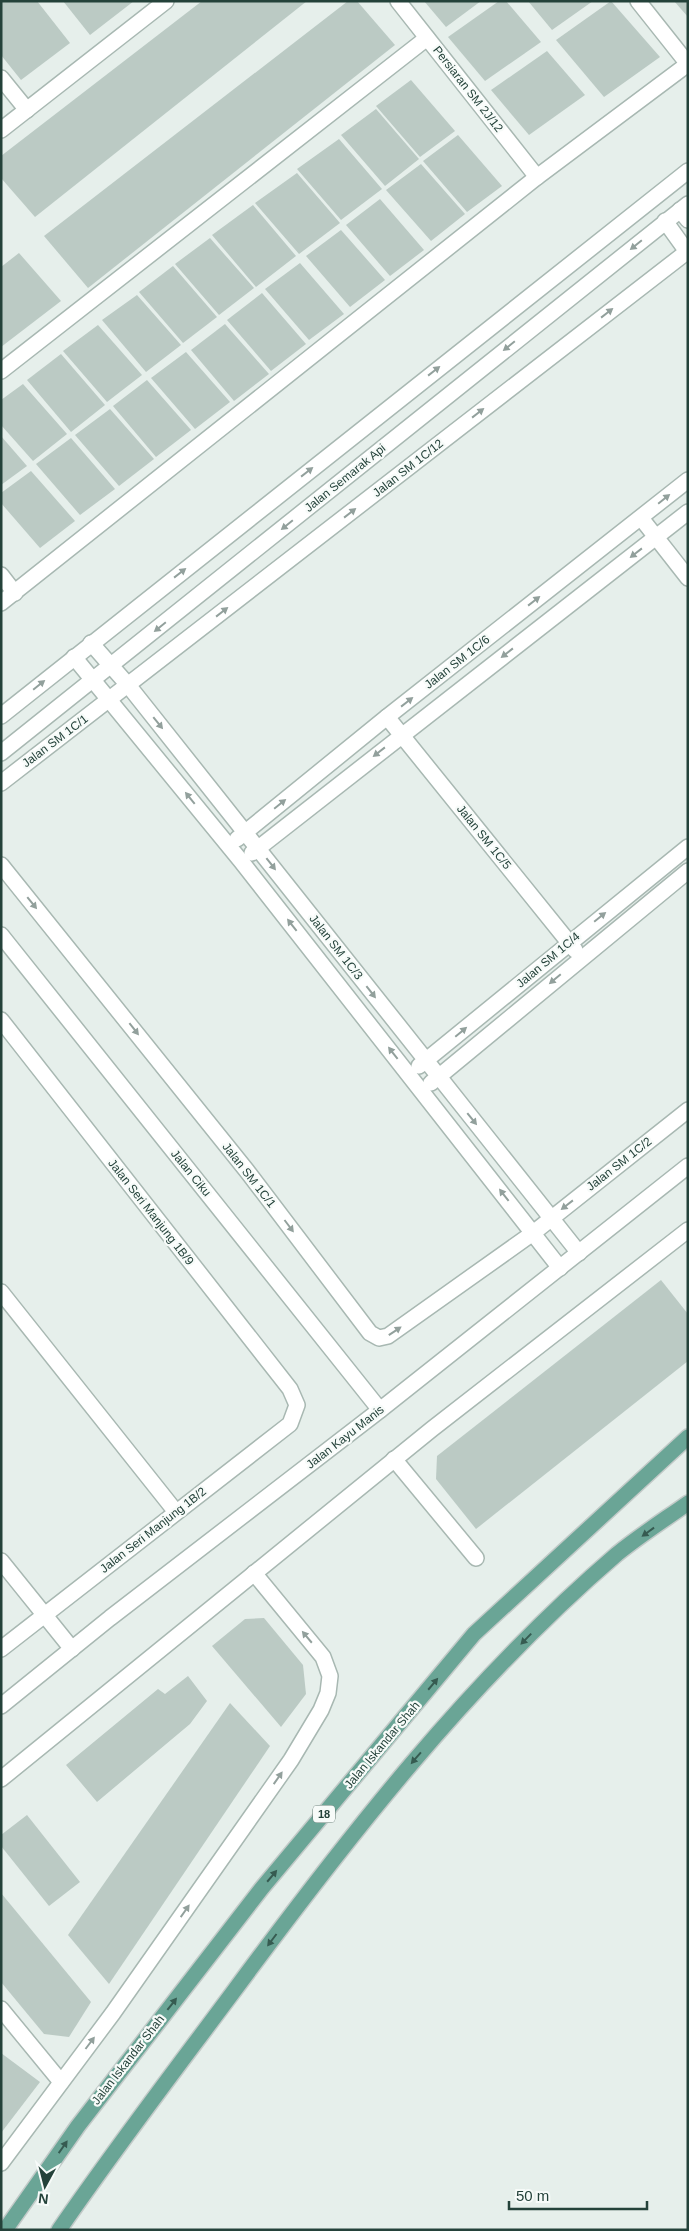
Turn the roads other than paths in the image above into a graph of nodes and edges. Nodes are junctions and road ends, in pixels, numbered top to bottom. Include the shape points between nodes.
1 (398, 1) edge
2 (638, 1) edge
3 (164, 2) edge
4 (427, 38) junction
5 (688, 64) edge
6 (1, 78) edge
7 (27, 110) junction
8 (1, 130) edge
9 (688, 171) edge
10 (538, 176) junction
11 (685, 211) edge
12 (665, 221) junction
13 (687, 252) edge
14 (1, 372) edge
15 (688, 480) edge
16 (688, 512) edge
17 (641, 518) junction
18 (656, 538) junction
19 (1, 575) edge
20 (688, 578) edge
21 (15, 593) junction
22 (1, 603) edge
23 (91, 643) junction
24 (74, 657) junction
25 (112, 666) junction
26 (92, 681) junction
27 (128, 685) junction
28 (110, 700) junction
29 (1, 716) edge
30 (387, 717) junction
31 (401, 734) junction
32 (1, 753) edge
33 (1, 783) edge
34 (245, 832) junction
35 (229, 846) junction
36 (688, 847) edge
37 (258, 848) junction
38 (241, 861) junction
39 (1, 865) edge
40 (688, 871) edge
41 (1, 935) edge
42 (569, 942) junction
43 (581, 958) junction
44 (1, 1020) edge
45 (426, 1061) junction
46 (410, 1074) junction
47 (438, 1077) junction
48 (423, 1090) junction
49 (688, 1110) edge
50 (688, 1166) edge
51 (551, 1218) junction
52 (688, 1230) edge
53 (533, 1233) junction
54 (579, 1252) junction
55 (560, 1268) junction
56 (1, 1292) edge
57 (297, 1405) joint
58 (380, 1410) junction
59 (688, 1437) edge
60 (394, 1459) junction
61 (688, 1503) edge
62 (176, 1512) junction
63 (476, 1558) dead end
64 (1, 1561) edge
65 (254, 1573) junction
66 (44, 1615) junction
67 (1, 1649) edge
68 (72, 1649) junction
69 (1, 1706) edge
70 (1, 1779) edge
71 (1, 2009) edge
72 (61, 2082) junction
73 (1, 2163) edge
74 (5, 2230) edge
75 (59, 2230) edge

1 - 4 street, Persiaran SM 2J/12
2 - 5 street
3 - 7 street
4 - 10 street, Persiaran SM 2J/12
4 - 14 street
5 - 10 street
6 - 7 street
7 - 8 street
23 -> 9 street
10 - 21 street
11 - 12 street, Jalan Semarak Api
12 - 13 street
12 -> 25 street, Jalan Semarak Api
27 -> 13 street, Jalan SM 1C/12
17 -> 15 street, Jalan SM 1C/6
16 - 18 street, Jalan SM 1C/6
17 - 18 street
30 -> 17 street, Jalan SM 1C/6
18 - 20 street
18 -> 31 street, Jalan SM 1C/6
19 - 21 street
21 - 22 street
23 - 24 street
23 - 25 street, Jalan SM 1C/3
24 - 26 street, Jalan SM 1C/3
29 -> 24 street
25 - 26 street, Jalan Semarak Api
25 - 27 street, Jalan SM 1C/3
26 - 28 street, Jalan SM 1C/3
26 - 32 street, Jalan Semarak Api
27 - 28 street, Jalan SM 1C/12
27 -> 34 street, Jalan SM 1C/3
28 - 33 street, Jalan SM 1C/1
35 -> 28 street, Jalan SM 1C/3
30 - 31 street, Jalan SM 1C/5
34 -> 30 street, Jalan SM 1C/6
31 -> 37 street, Jalan SM 1C/6
31 - 42 street, Jalan SM 1C/5
34 - 35 street, Jalan SM 1C/6
34 - 37 street, Jalan SM 1C/3
35 - 38 street, Jalan SM 1C/3
42 -> 36 street, Jalan SM 1C/4
37 - 38 street, Jalan SM 1C/6
37 -> 45 street, Jalan SM 1C/3
46 -> 38 street, Jalan SM 1C/3
39 -> 53 street, Jalan SM 1C/1 via 234,1156 370,1333 379,1338 388,1336
40 - 43 street, Jalan SM 1C/4
41 - 58 street, Jalan Ciku
42 - 43 street, Jalan SM 1C/5
45 -> 42 street, Jalan SM 1C/4
43 -> 47 street, Jalan SM 1C/4
44 - 57 street, Jalan Seri Manjung 1B/9 via 290,1389
45 - 46 street, Jalan SM 1C/4
45 - 47 street, Jalan SM 1C/3
46 - 48 street, Jalan SM 1C/3
47 - 48 street, Jalan SM 1C/4
47 -> 51 street, Jalan SM 1C/3
53 -> 48 street, Jalan SM 1C/3
49 -> 51 street, Jalan SM 1C/2
50 - 54 street, Jalan Kayu Manis
51 - 53 street, Jalan SM 1C/1
51 - 54 street, Jalan SM 1C/3
52 - 60 street
53 - 55 street, Jalan SM 1C/3
54 - 55 street, Jalan Kayu Manis
55 - 58 street, Jalan Kayu Manis
56 - 62 street
57 - 62 street, Jalan Seri Manjung 1B/2 via 290,1424
58 - 68 street, Jalan Kayu Manis
74 -> 59 main road, Jalan Iskandar Shah / 18 via 78,2126 262,1888 474,1634
60 - 63 street
60 - 65 street
61 -> 75 main road via 618,1553 532,1633 449,1720 377,1804 291,1914
62 - 66 street, Jalan Seri Manjung 1B/2
64 - 66 street
65 - 70 street
72 -> 65 street via 296,1753 328,1693 330,1676 324,1657
66 - 67 street, Jalan Seri Manjung 1B/2
66 - 68 street
68 - 69 street, Jalan Kayu Manis
71 - 72 street
72 - 73 street

